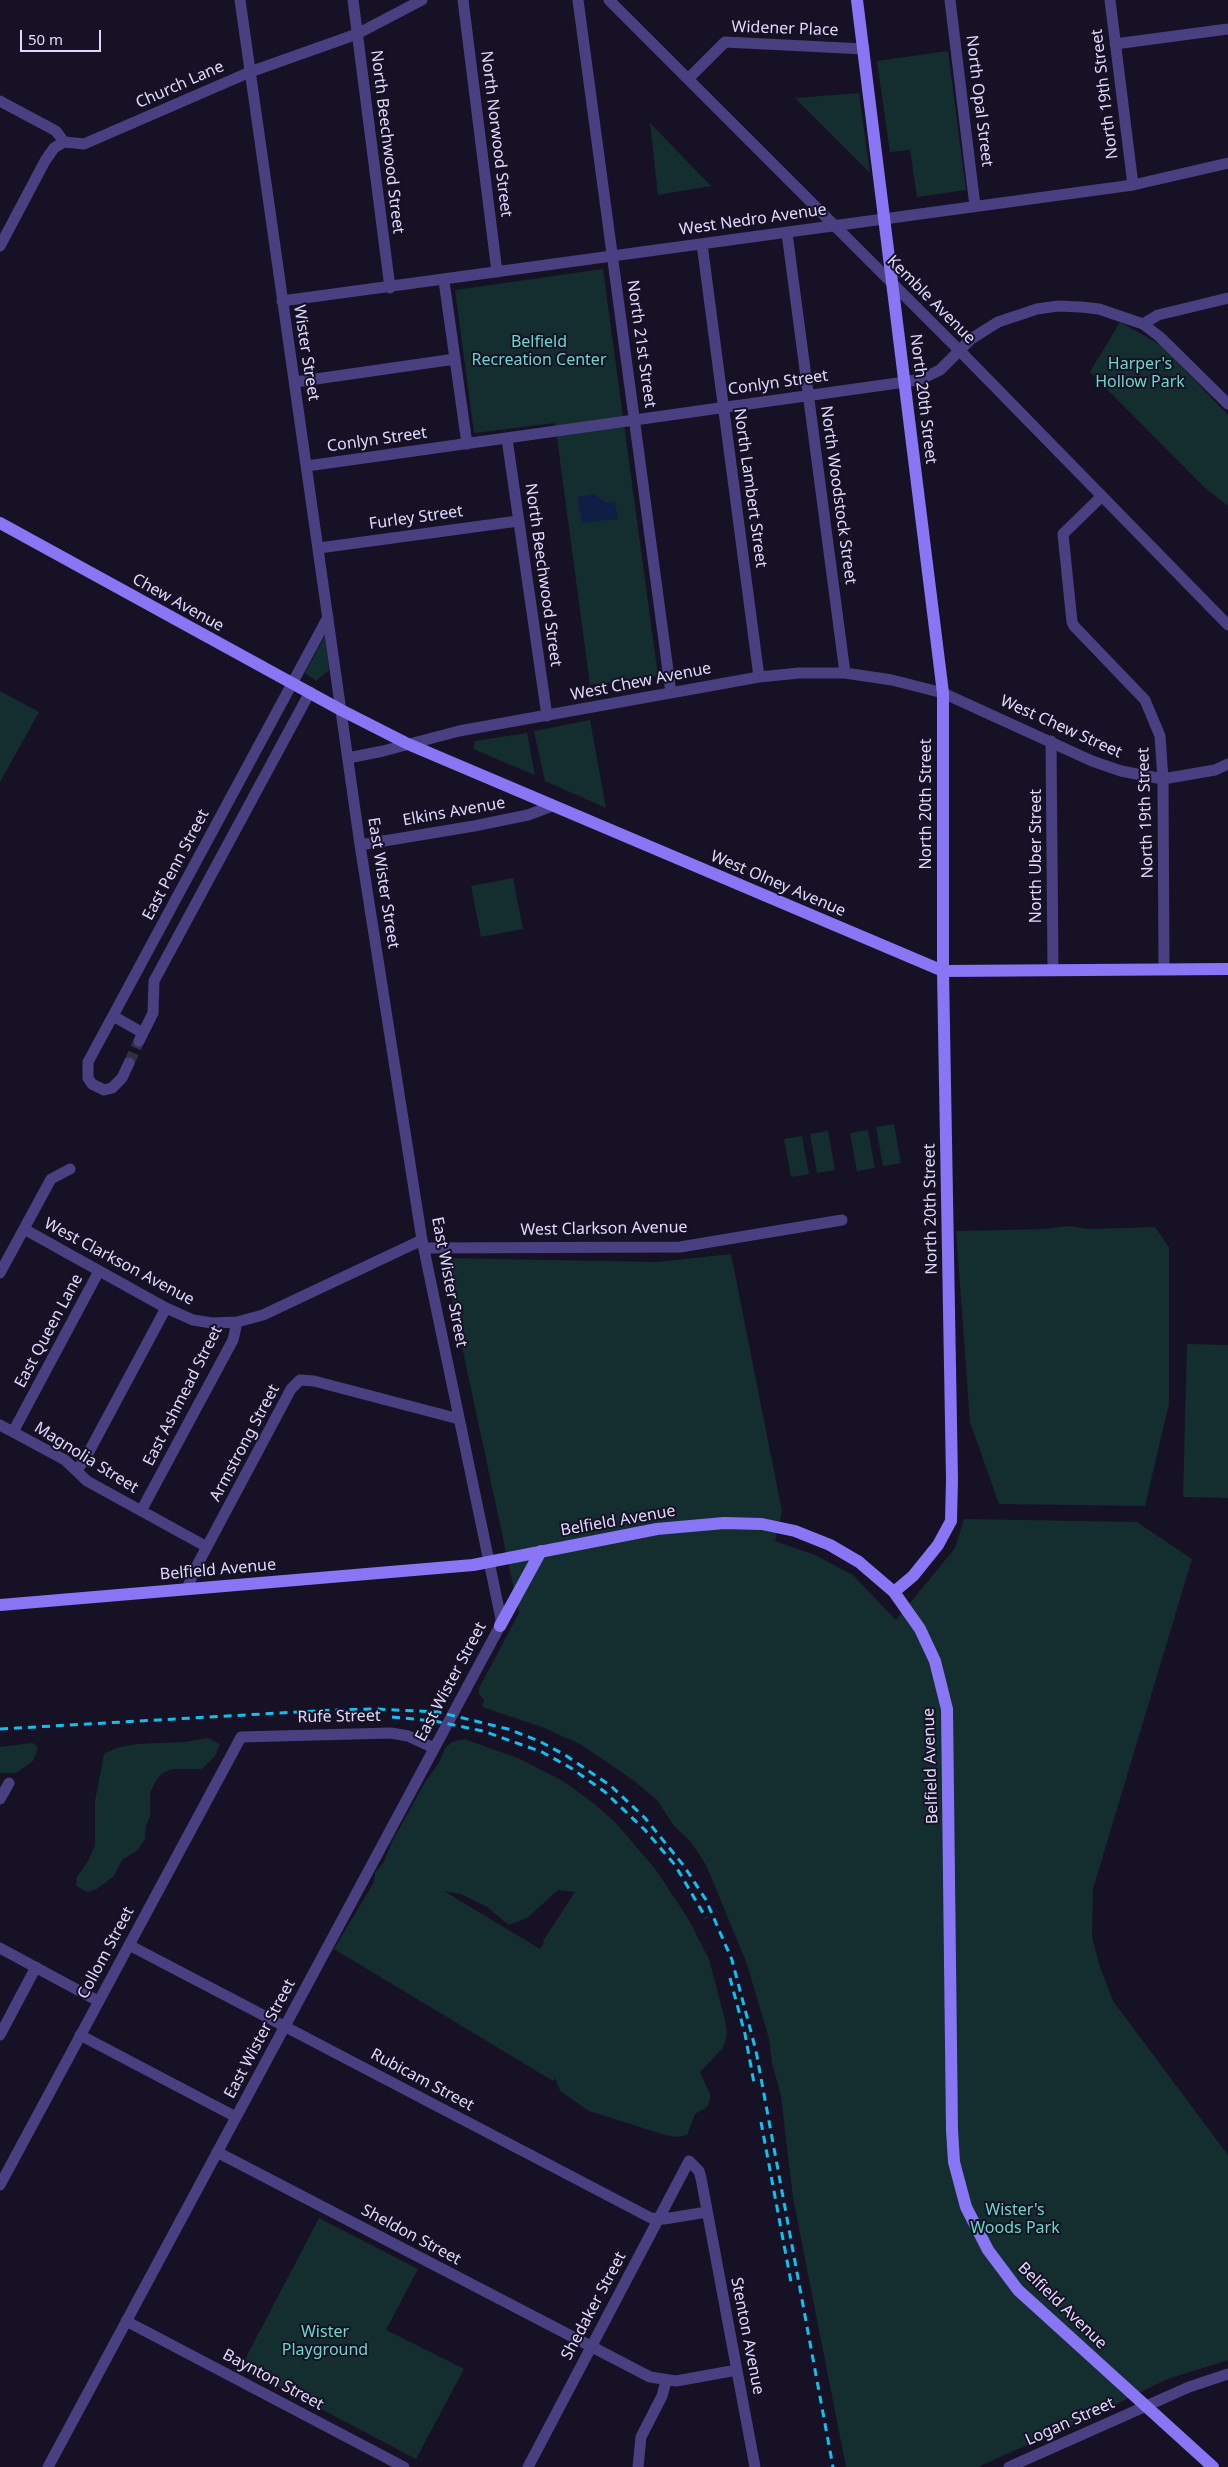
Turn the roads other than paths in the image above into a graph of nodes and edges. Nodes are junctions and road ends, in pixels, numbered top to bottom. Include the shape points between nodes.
1 (240, 0) edge
2 (353, 0) edge
3 (422, 0) edge
4 (463, 0) edge
5 (578, 0) edge
6 (610, 0) edge
7 (858, 0) edge
8 (950, 0) edge
9 (1110, 0) edge
10 (1228, 29) edge
11 (357, 34) junction
12 (1116, 44) junction
13 (864, 48) junction
14 (250, 72) junction
15 (689, 78) junction
16 (0, 101) edge
17 (64, 142) junction
18 (1228, 163) edge
19 (1133, 185) junction
20 (976, 206) junction
21 (885, 219) junction
22 (835, 226) junction
23 (787, 233) junction
24 (702, 244) junction
25 (0, 246) edge
26 (613, 256) junction
27 (497, 272) junction
28 (444, 281) junction
29 (893, 285) junction
30 (390, 288) junction
31 (1228, 298) edge
32 (282, 301) junction
33 (1143, 324) junction
34 (959, 350) junction
35 (455, 359) junction
36 (295, 382) junction
37 (905, 382) junction
38 (808, 395) junction
39 (1228, 404) edge
40 (723, 407) junction
41 (634, 421) junction
42 (506, 439) junction
43 (467, 444) junction
44 (307, 466) junction
45 (1102, 496) junction
46 (518, 521) junction
47 (0, 523) edge
48 (319, 548) junction
49 (328, 617) junction
50 (1228, 625) edge
51 (845, 673) junction
52 (759, 677) junction
53 (292, 682) junction
54 (310, 692) junction
55 (671, 693) junction
56 (943, 693) junction
57 (342, 710) junction
58 (547, 716) junction
59 (1051, 741) junction
60 (408, 744) junction
61 (348, 758) junction
62 (1228, 764) edge
63 (1163, 779) junction
64 (552, 806) junction
65 (360, 845) junction
66 (1164, 969) junction
67 (1228, 969) edge
68 (1052, 970) junction
69 (943, 971) junction
70 (113, 1016) junction
71 (129, 1063) tunnel mouth
72 (70, 1169) dead end
73 (842, 1220) dead end
74 (24, 1229) junction
75 (423, 1244) junction
76 (100, 1271) junction
77 (0, 1273) edge
78 (166, 1308) junction
79 (237, 1322) junction
80 (459, 1419) junction
81 (0, 1425) edge
82 (13, 1432) junction
83 (76, 1470) junction
84 (141, 1510) junction
85 (207, 1547) junction
86 (541, 1552) junction
87 (489, 1562) junction
88 (188, 1589) junction
89 (894, 1592) junction
90 (0, 1605) edge
91 (500, 1626) junction
92 (241, 1737) joint
93 (434, 1748) junction
94 (8, 1783) dead end
95 (0, 1799) edge
96 (129, 1945) junction
97 (0, 1948) edge
98 (36, 1967) junction
99 (98, 2001) junction
100 (284, 2026) junction
101 (0, 2035) edge
102 (80, 2035) junction
103 (236, 2117) junction
104 (217, 2152) junction
105 (689, 2161) joint
106 (0, 2185) edge
107 (707, 2212) junction
108 (658, 2219) junction
109 (126, 2321) junction
110 (591, 2346) junction
111 (737, 2370) junction
112 (1228, 2374) edge
113 (666, 2381) junction
114 (1145, 2406) junction
115 (48, 2467) edge
116 (404, 2467) edge
117 (528, 2467) edge
118 (638, 2467) edge
119 (755, 2467) edge
120 (1009, 2467) edge
121 (1214, 2467) edge

1 - 14 street, Wister Street
2 - 11 street, North Beechwood Street
3 - 11 street, Church Lane
4 - 27 street, North Norwood Street
5 - 26 street, North 21st Street
6 - 15 street, Kemble Avenue
7 - 13 street, North 20th Street
8 - 20 street, North Opal Street
9 - 12 street, North 19th Street
10 - 12 street
11 - 14 street, Church Lane
11 - 30 street, North Beechwood Street
12 - 19 street, North 19th Street
13 - 15 street, Widener Place via 725,42
13 - 21 street, North 20th Street
14 - 17 street, Church Lane via 84,144
14 - 32 street, Wister Street
15 - 22 street, Kemble Avenue
16 - 17 street via 56,131
17 - 25 street via 54,148 45,161
18 - 19 street, West Nedro Avenue
19 - 20 street, West Nedro Avenue
20 - 21 street, West Nedro Avenue
21 - 22 street, West Nedro Avenue
21 - 29 street, North 20th Street
22 - 23 street, West Nedro Avenue
22 - 29 street, Kemble Avenue
23 - 24 street, West Nedro Avenue
23 - 38 street, North Woodstock Street
24 - 26 street, West Nedro Avenue
24 - 40 street, North Lambert Street
26 - 27 street, West Nedro Avenue
26 - 41 street, North 21st Street
27 - 28 street, West Nedro Avenue
28 - 30 street, West Nedro Avenue
28 - 35 street
29 - 34 street, Kemble Avenue
29 - 37 street, North 20th Street
30 - 32 street, West Nedro Avenue
31 - 33 street via 1158,315
32 - 36 street, Wister Street
33 - 34 street, Conlyn Street via 1099,309 1058,306 998,322
33 - 39 street, Conlyn Street
34 - 37 street, Conlyn Street via 940,370
34 - 45 street, Kemble Avenue
35 - 36 street
35 - 43 street
36 - 44 street, Wister Street
37 - 38 street, Conlyn Street
37 - 56 street, North 20th Street
38 - 40 street, Conlyn Street
38 - 51 street, North Woodstock Street
40 - 41 street, Conlyn Street
40 - 52 street, North Lambert Street
41 - 42 street, Conlyn Street
41 - 55 street, North 21st Street
42 - 43 street, Conlyn Street
42 - 46 street, North Beechwood Street
43 - 44 street, Conlyn Street
44 - 48 street, Wister Street
45 - 50 street, Kemble Avenue
45 - 63 street, North 19th Street via 1063,534 1072,622 1145,700 1162,746
46 - 48 street, Furley Street
46 - 58 street, North Beechwood Street
47 - 53 street, Chew Avenue
48 - 49 street, Wister Street
49 - 53 street, East Penn Street
49 - 57 street, Wister Street
51 - 52 street, West Chew Avenue
51 - 56 street, West Chew Avenue via 892,680
52 - 55 street, West Chew Avenue
53 - 54 street, Chew Avenue
53 - 70 street, East Penn Street
54 - 57 street, Chew Avenue
54 - 70 street via 154,981 153,1013 141,1037
55 - 58 street, West Chew Avenue
56 - 59 street, West Chew Street
56 - 69 street, North 20th Street
57 - 60 street, West Olney Avenue
57 - 61 street, East Wister Street
58 - 60 street, West Chew Avenue
59 - 63 street, West Chew Street via 1121,771
59 - 68 street, North Uber Street
60 - 61 street, West Chew Avenue
60 - 64 street, West Olney Avenue
61 - 65 street, East Wister Street
62 - 63 street, West Chew Street via 1215,770
63 - 66 street, North 19th Street
64 - 65 street, Elkins Avenue via 528,815 474,826
64 - 69 street, West Olney Avenue
65 - 75 street, East Wister Street
66 - 67 street, West Olney Avenue
66 - 68 street, West Olney Avenue
68 - 69 street, West Olney Avenue
69 - 89 street, North 20th Street via 951,1521 938,1545 913,1576
70 - 71 street, East Penn Street via 88,1062 88,1078 104,1090 112,1088 122,1078
72 - 74 street via 51,1179
73 - 75 street, West Clarkson Avenue via 680,1247
74 - 76 street, West Clarkson Avenue
74 - 77 street
75 - 79 street, West Clarkson Avenue via 263,1315
75 - 80 street, East Wister Street
76 - 78 street, West Clarkson Avenue
76 - 82 street, East Queen Lane
78 - 79 street, West Clarkson Avenue via 193,1320
78 - 83 street
79 - 84 street, East Ashmead Street via 233,1340
80 - 85 street, Armstrong Street via 300,1380 291,1389
80 - 87 street, East Wister Street
81 - 82 street, Magnolia Street
82 - 83 street, Magnolia Street via 65,1460
83 - 84 street, Magnolia Street via 87,1481
84 - 85 street, Magnolia Street
85 - 88 street, Armstrong Street
86 - 87 street, Belfield Avenue
86 - 89 street, Belfield Avenue via 679,1526 762,1524 795,1531 830,1545 858,1562
86 - 91 street
87 - 88 street, Belfield Avenue
87 - 91 street, East Wister Street
88 - 90 street, Belfield Avenue
89 - 114 street, Belfield Avenue via 927,1643 940,1676 947,1709 952,2130 954,2162 962,2193 979,2236 1006,2276
91 - 93 street, East Wister Street
92 - 93 street, Rufe Street via 391,1733 408,1736
92 - 96 street, Collom Street
93 - 100 street, East Wister Street
94 - 95 street
96 - 99 street, Collom Street
96 - 100 street, Rubicam Street
97 - 98 street
98 - 99 street
98 - 101 street
99 - 102 street, Collom Street
100 - 103 street, East Wister Street
100 - 108 street, Rubicam Street
102 - 103 street
102 - 106 street, Collom Street
103 - 104 street, East Wister Street
104 - 109 street, East Wister Street
104 - 110 street, Sheldon Street
105 - 107 street, Stenton Avenue via 699,2171
105 - 108 street, Shedaker Street
107 - 108 street
107 - 111 street, Stenton Avenue
108 - 110 street, Shedaker Street
109 - 115 street, East Wister Street
109 - 116 street, Baynton Street
110 - 113 street, Sheldon Street via 650,2377
110 - 117 street, Shedaker Street
111 - 113 street
111 - 119 street, Stenton Avenue
112 - 114 street, Logan Street
113 - 118 street via 641,2437
114 - 120 street, Logan Street
114 - 121 street, Belfield Avenue

